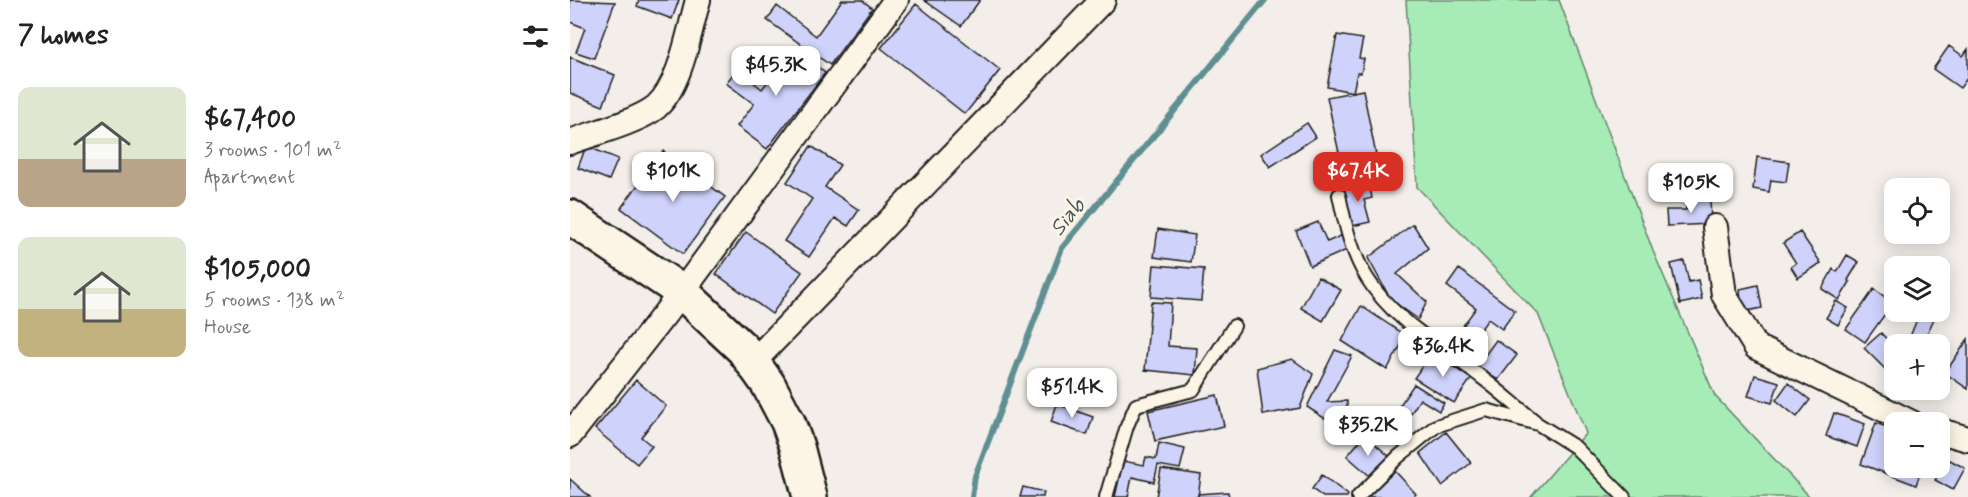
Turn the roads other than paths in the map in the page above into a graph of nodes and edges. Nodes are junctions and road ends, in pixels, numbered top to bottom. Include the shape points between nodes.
1 (698, 0) edge
2 (896, 0) edge
3 (1103, 0) edge
4 (570, 142) edge
5 (1339, 195) dead end
6 (570, 217) edge
7 (1715, 227) dead end
8 (682, 292) junction
9 (1234, 326) dead end
10 (754, 361) junction
11 (1889, 412) edge
12 (1538, 424) junction
13 (1950, 434) edge
14 (570, 435) edge
15 (1968, 439) edge
16 (810, 497) edge
17 (1106, 497) edge
18 (1358, 497) edge
19 (1624, 497) edge

1 - 4 street via 672,86 657,106
2 - 8 street
3 - 10 street
5 - 12 lane via 1348,238 1367,277 1389,306
6 - 8 main road
7 - 11 street via 1724,295 1756,347
8 - 10 main road
8 - 14 street
9 - 17 lane via 1194,390 1136,405
10 - 16 main road via 788,422
12 - 18 lane via 1486,410 1436,426
12 - 19 lane via 1575,447
13 - 15 street

